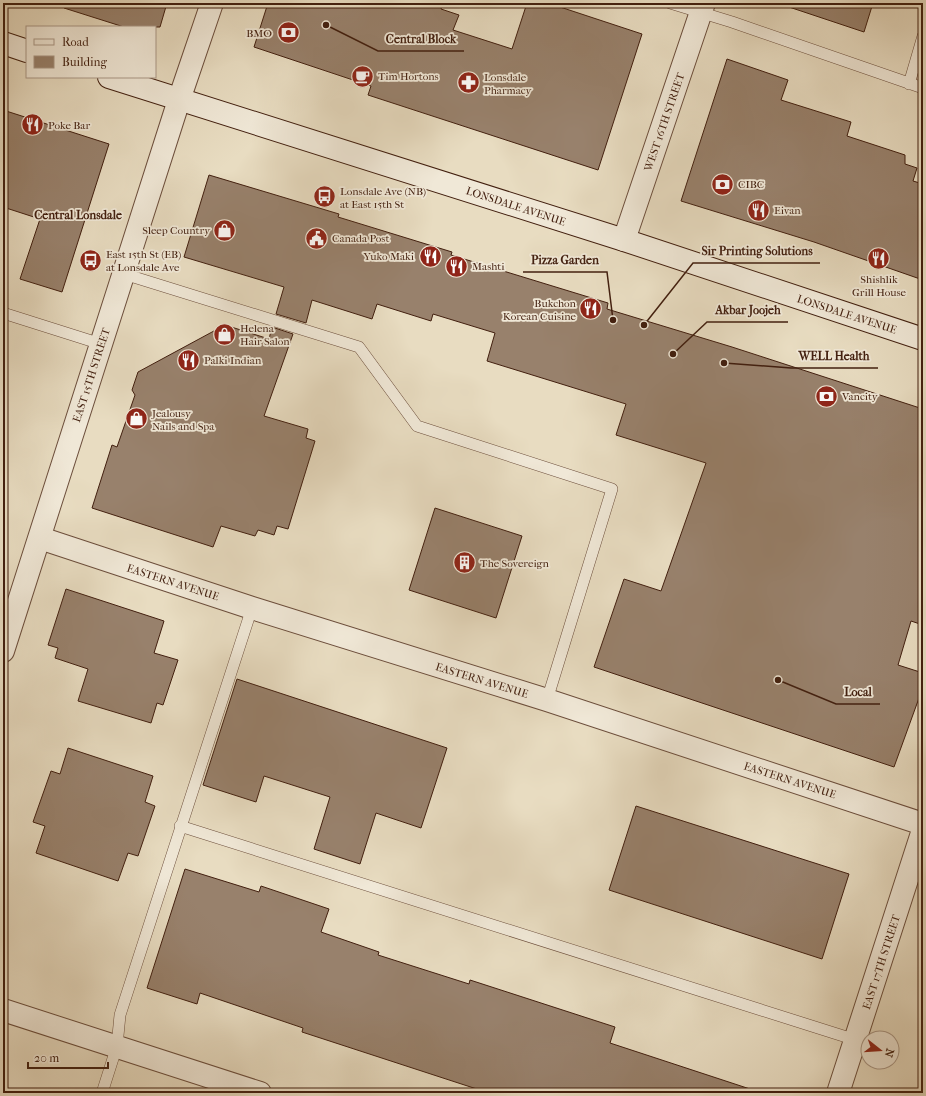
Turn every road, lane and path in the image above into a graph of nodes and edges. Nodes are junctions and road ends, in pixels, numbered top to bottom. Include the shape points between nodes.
1 (212, 3) edge
2 (670, 3) edge
3 (703, 8) edge
4 (923, 36) edge
5 (3, 43) edge
6 (26, 51) edge
7 (112, 78) edge
8 (909, 84) junction
9 (923, 88) edge
10 (179, 100) junction
11 (624, 240) junction
12 (124, 274) junction
13 (3, 313) edge
14 (923, 339) edge
15 (101, 344) junction
16 (40, 538) junction
17 (252, 608) junction
18 (3, 651) edge
19 (547, 700) junction
20 (923, 824) edge
21 (180, 826) junction
22 (923, 830) edge
23 (3, 1010) edge
24 (856, 1040) junction
25 (117, 1046) junction
26 (102, 1093) edge
27 (260, 1093) edge
28 (838, 1093) edge

1 - 10 street, EAST 15TH STREET
2 - 3 lane
3 - 8 lane
3 - 11 street, WEST 16TH STREET
4 - 8 lane
5 - 6 street
7 - 10 street, LONSDALE AVENUE
8 - 9 lane
10 - 11 street, LONSDALE AVENUE
10 - 12 street, EAST 15TH STREET
11 - 14 street, LONSDALE AVENUE
12 - 15 street, EAST 15TH STREET
12 - 19 lane via 359,347 417,426 612,489
13 - 15 lane
15 - 16 street, EAST 15TH STREET
16 - 17 street, EASTERN AVENUE
16 - 18 street, EAST 15TH STREET
17 - 19 street, EASTERN AVENUE
17 - 21 lane
19 - 20 street, EASTERN AVENUE
21 - 24 lane
21 - 25 lane via 120,1015
22 - 24 street, EAST 17TH STREET
23 - 25 street
24 - 28 street, EAST 17TH STREET
25 - 26 lane
25 - 27 street

